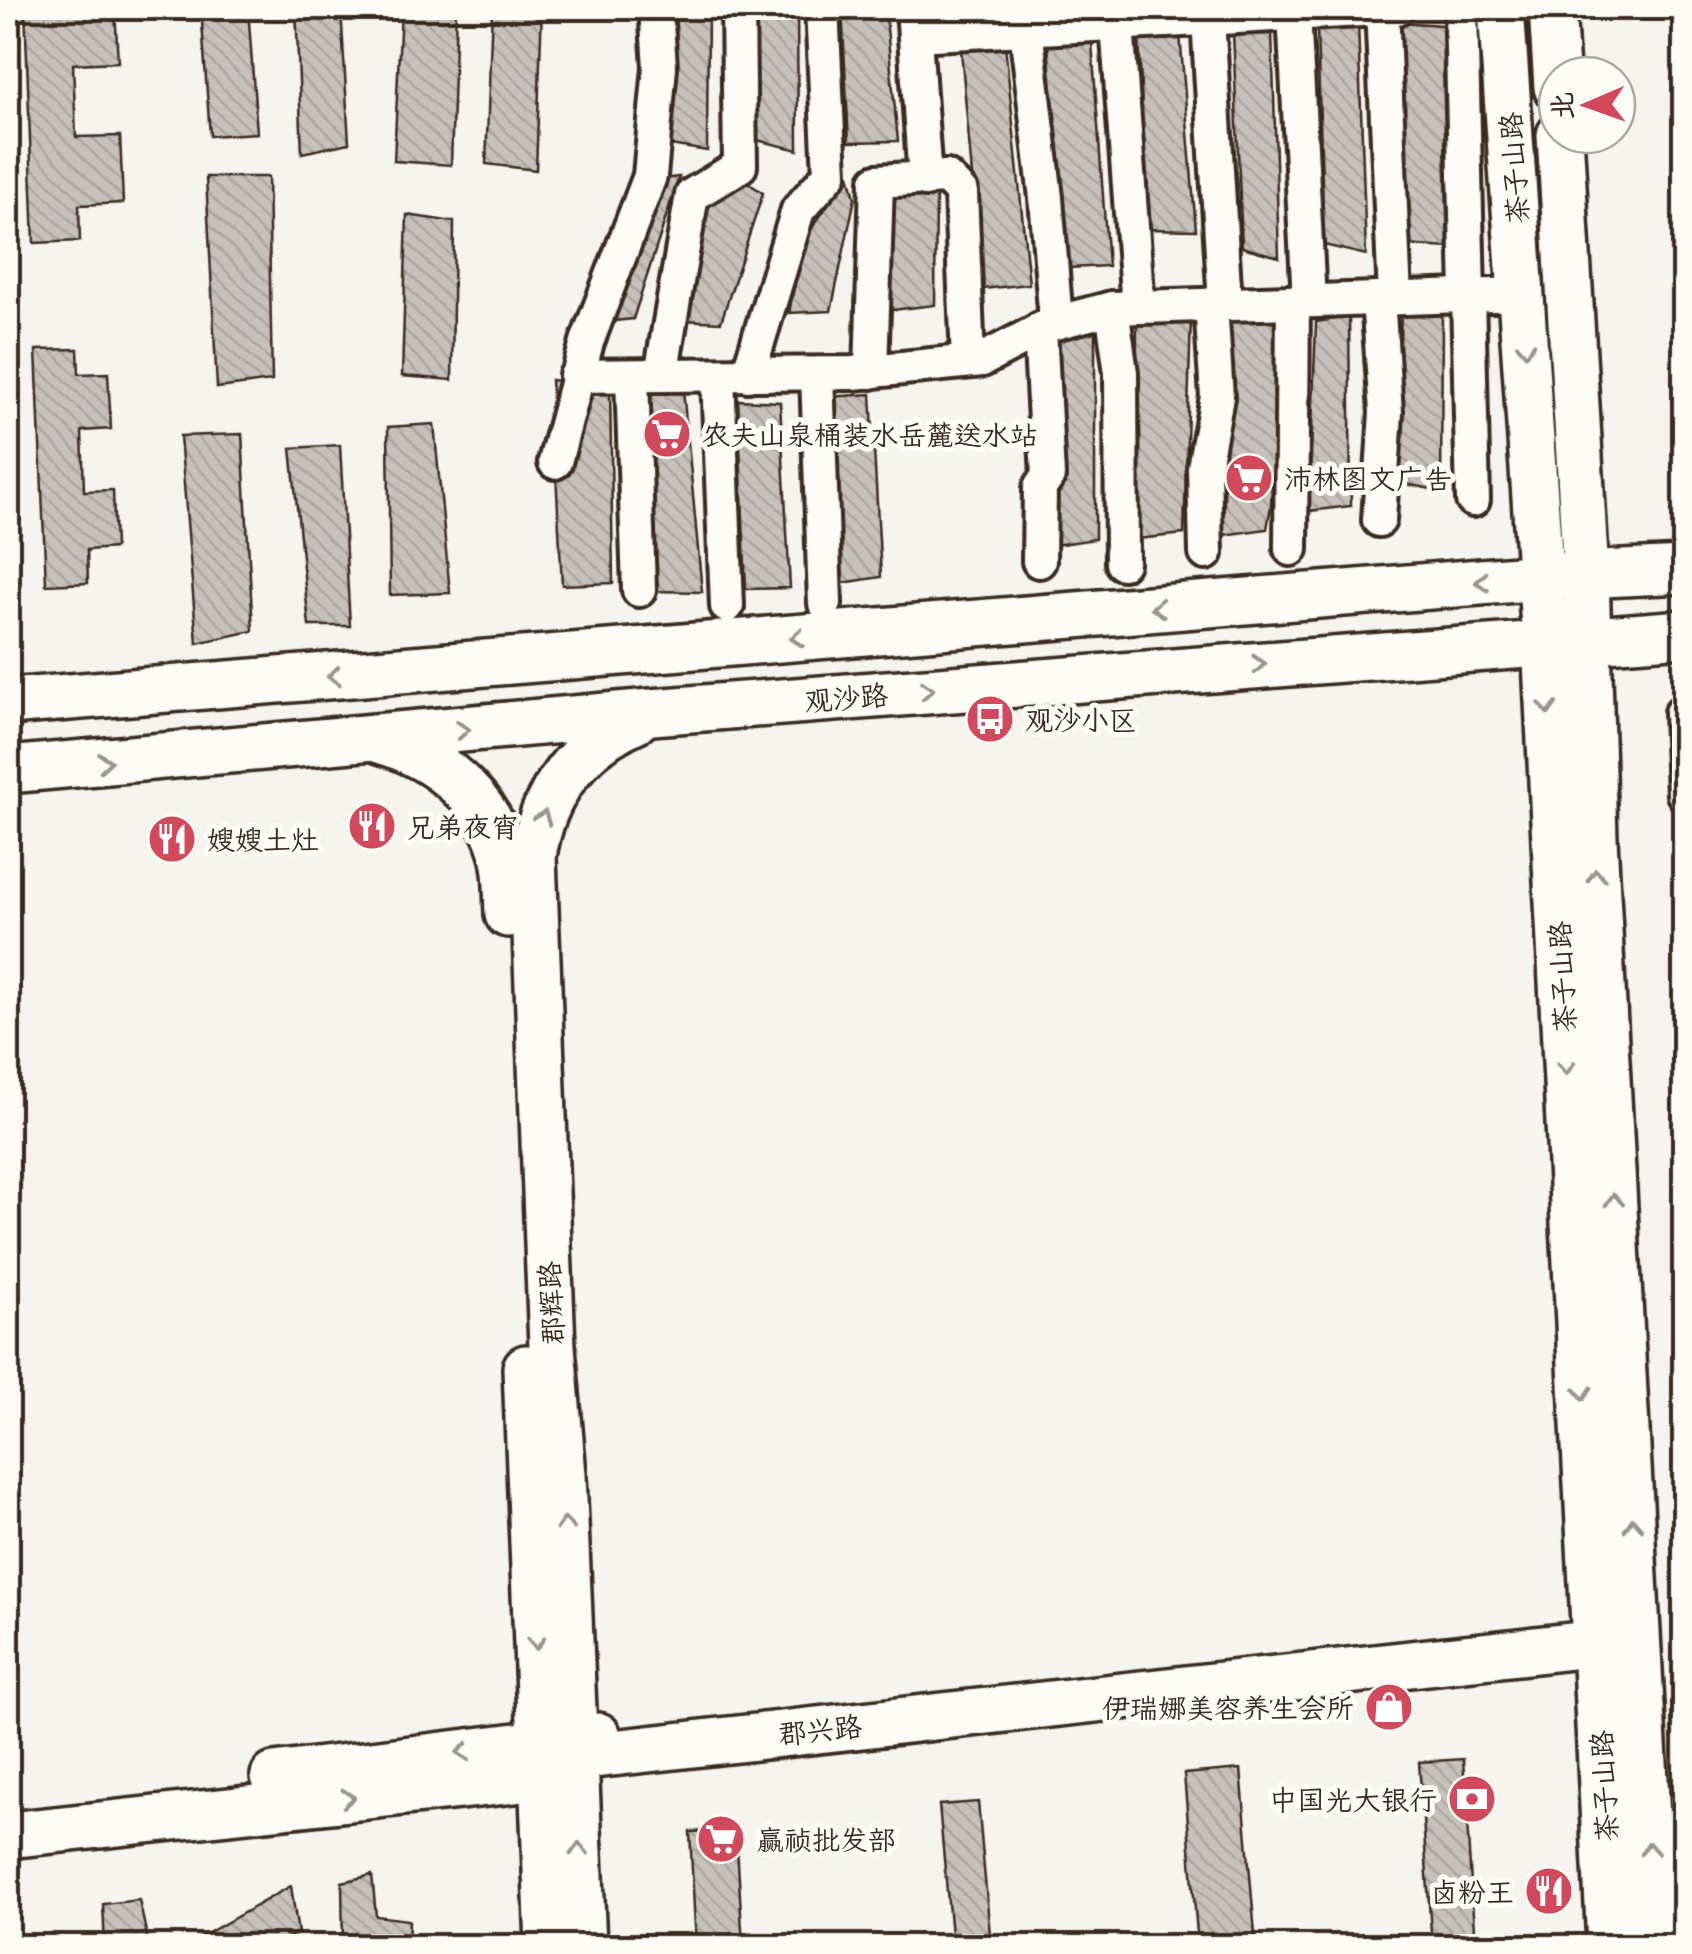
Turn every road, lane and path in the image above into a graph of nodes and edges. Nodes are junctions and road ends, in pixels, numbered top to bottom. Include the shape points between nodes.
1 (656, 8) edge
2 (738, 8) edge
3 (822, 8) edge
4 (1382, 8) edge
5 (1397, 8) edge
6 (1461, 8) edge
7 (1502, 8) edge
8 (1552, 8) edge
9 (1294, 13) junction
10 (1208, 18) junction
11 (914, 21) edge
12 (1117, 24) junction
13 (1026, 29) junction
14 (1555, 55) edge
15 (1561, 155) edge
16 (925, 180) junction
17 (1523, 294) junction
18 (1469, 296) junction
19 (1386, 299) junction
20 (1301, 302) junction
21 (1218, 304) junction
22 (1125, 307) junction
23 (1048, 326) junction
24 (968, 361) junction
25 (871, 372) junction
26 (817, 374) junction
27 (733, 375) junction
28 (576, 376) junction
29 (647, 376) junction
30 (555, 462) dead end
31 (1473, 500) dead end
32 (1379, 520) dead end
33 (1290, 549) dead end
34 (1206, 553) dead end
35 (1040, 562) dead end
36 (1122, 563) dead end
37 (1684, 570) edge
38 (1586, 575) junction
39 (1540, 577) junction
40 (639, 590) dead end
41 (825, 603) dead end
42 (727, 606) dead end
43 (1684, 633) edge
44 (1590, 639) junction
45 (1545, 641) junction
46 (8, 702) edge
47 (650, 712) junction
48 (1684, 712) edge
49 (373, 738) junction
50 (8, 770) edge
51 (1684, 794) edge
52 (1617, 1627) junction
53 (558, 1754) junction
54 (8, 1806) edge
55 (8, 1834) edge
56 (549, 1946) edge
57 (583, 1946) edge
58 (1610, 1946) edge
59 (1654, 1946) edge

1 - 28 street via 660,67 650,176
2 - 29 street via 740,166 692,195
3 - 27 street via 830,174 798,210
4 - 5 street
4 - 9 street
4 - 19 street
6 - 18 street
7 - 17 main road, 茶子山路
8 - 14 main road, 茶子山路
9 - 10 street
9 - 20 street
10 - 12 street
10 - 21 street
11 - 13 street
11 - 16 street
12 - 13 street
12 - 22 street
13 - 23 street via 1046,198
15 - 38 main road, 茶子山路
16 - 24 street via 946,178 960,192
16 - 25 street via 877,182
17 - 18 street
17 -> 39 main road, 茶子山路
18 - 19 street
18 - 31 street
19 - 20 street
19 - 32 street
20 - 21 street
20 - 33 street
21 - 22 street
21 - 34 street via 1217,398 1204,468
22 - 23 street
22 - 36 street
23 - 24 street
23 - 35 street via 1048,476 1040,488
24 - 25 street
25 - 26 street
26 - 27 street
26 - 41 street
27 - 29 street
27 - 42 street
28 - 29 street
28 - 30 street
29 - 40 street
37 - 38 main road
38 - 39 main road
38 - 44 main road, 茶子山路
39 - 45 main road, 茶子山路
39 -> 46 main road
43 - 44 main road, 观沙路
44 - 45 main road, 观沙路
52 -> 44 main road, 茶子山路
47 -> 45 main road, 观沙路
45 -> 52 main road, 茶子山路
49 -> 47 main road, 观沙路
53 -> 47 main road, 郡辉路 via 563,1475 533,856 544,810 573,764 606,734
48 - 51 street
50 -> 49 main road, 观沙路
49 -> 53 main road, 郡辉路 via 420,756 462,786 490,821 504,861
52 - 53 main road, 郡兴路 via 1364,1642
52 - 58 main road, 茶子山路
59 -> 52 main road, 茶子山路
53 -> 54 main road, 郡兴路
55 -> 53 main road, 郡兴路
53 - 56 main road, 郡辉路
57 -> 53 main road, 郡辉路

